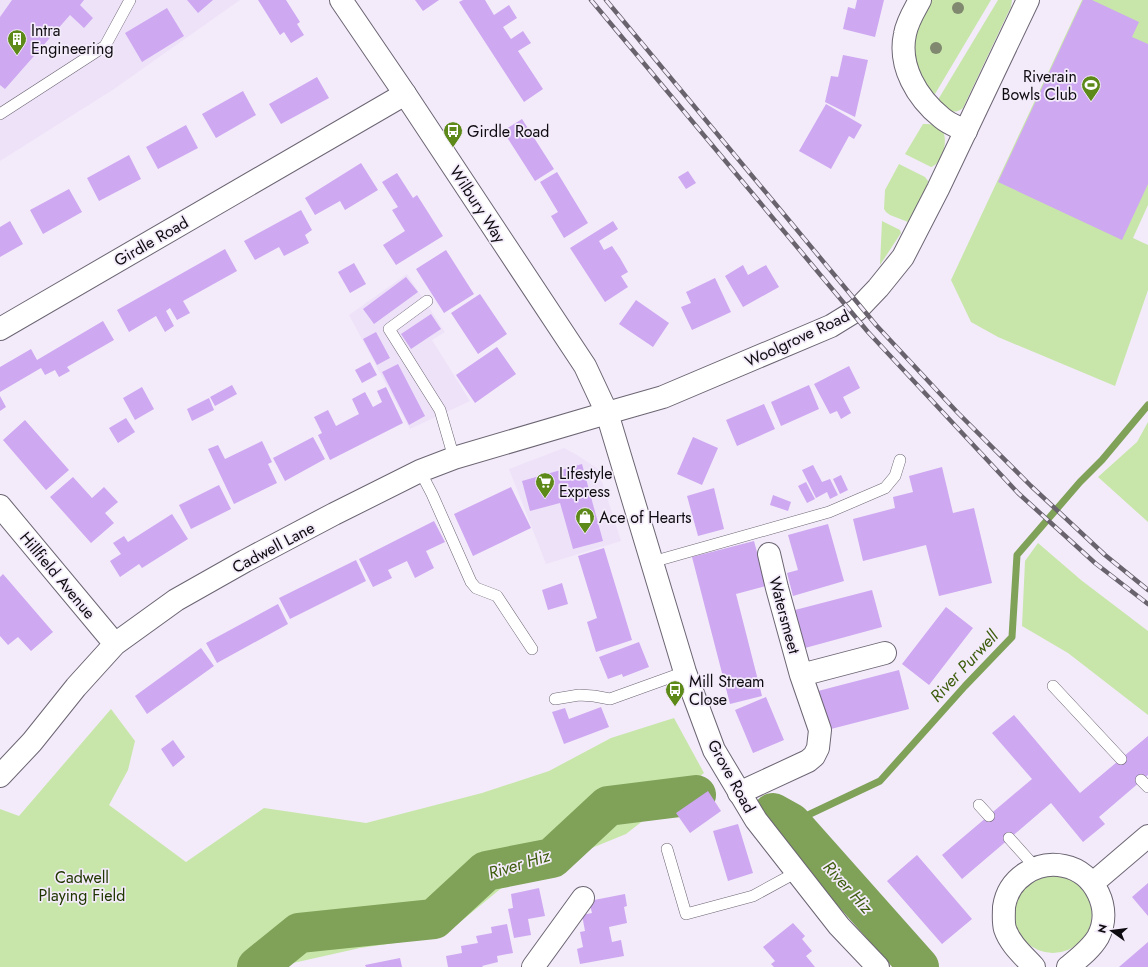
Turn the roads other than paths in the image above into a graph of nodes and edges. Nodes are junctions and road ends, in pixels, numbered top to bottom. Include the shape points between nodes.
1 (130, 0) edge
2 (341, 0) edge
3 (920, 0) edge
4 (1028, 0) edge
5 (405, 94) junction
6 (0, 114) edge
7 (966, 131) junction
8 (427, 301) dead end
9 (0, 329) edge
10 (606, 413) junction
11 (454, 458) junction
12 (900, 460) dead end
13 (420, 472) junction
14 (0, 506) edge
15 (769, 554) dead end
16 (652, 562) junction
17 (115, 644) junction
18 (532, 649) dead end
19 (885, 653) dead end
20 (685, 672) junction
21 (802, 675) junction
22 (1053, 686) dead end
23 (555, 699) dead end
24 (1121, 759) dead end
25 (0, 776) edge
26 (739, 793) junction
27 (979, 805) dead end
28 (989, 816) dead end
29 (1148, 836) edge
30 (1009, 838) dead end
31 (667, 849) dead end
32 (1036, 868) junction
33 (797, 872) junction
34 (1093, 883) junction
35 (582, 898) dead end
36 (533, 967) edge
37 (878, 967) edge
38 (1034, 967) edge
39 (1068, 967) edge

1 - 6 lane via 105,46
2 - 5 street, Wilbury Way
3 - 7 street via 909,20 905,35 905,66 916,89 929,106 946,121
4 - 7 street, Woolgrove Road
5 - 9 street, Girdle Road
5 - 10 street, Wilbury Way via 585,366
7 - 10 street, Woolgrove Road via 903,257 857,310 831,326 663,397
8 - 11 lane via 389,329 440,410
10 - 11 street, Cadwell Lane
10 - 16 street, Grove Road
11 - 13 street, Cadwell Lane
12 - 16 lane via 895,476 885,488 829,512
13 - 17 street, Cadwell Lane via 238,565 176,600
13 - 18 lane via 471,582 476,588 497,596
14 - 17 street, Hillfield Avenue
15 - 21 street, Watersmeet
16 - 20 street, Grove Road
17 - 25 street, Cadwell Lane
19 - 21 street, Watersmeet
20 - 23 lane via 610,699 579,695
20 - 26 street, Grove Road via 714,750
21 - 26 street, Watersmeet via 820,730 818,748 814,756
22 - 24 lane
26 - 33 street, Grove Road via 756,820
27 - 28 lane
29 - 34 street
30 - 32 lane
31 - 33 lane via 686,914 753,896
32 - 34 street via 1046,865 1064,866 1074,869
32 - 38 street via 1014,882 1007,894 1003,916 1004,927 1010,939
33 - 37 street, Grove Road via 839,926
34 - 39 street via 1101,898 1103,922 1090,948
35 - 36 street

